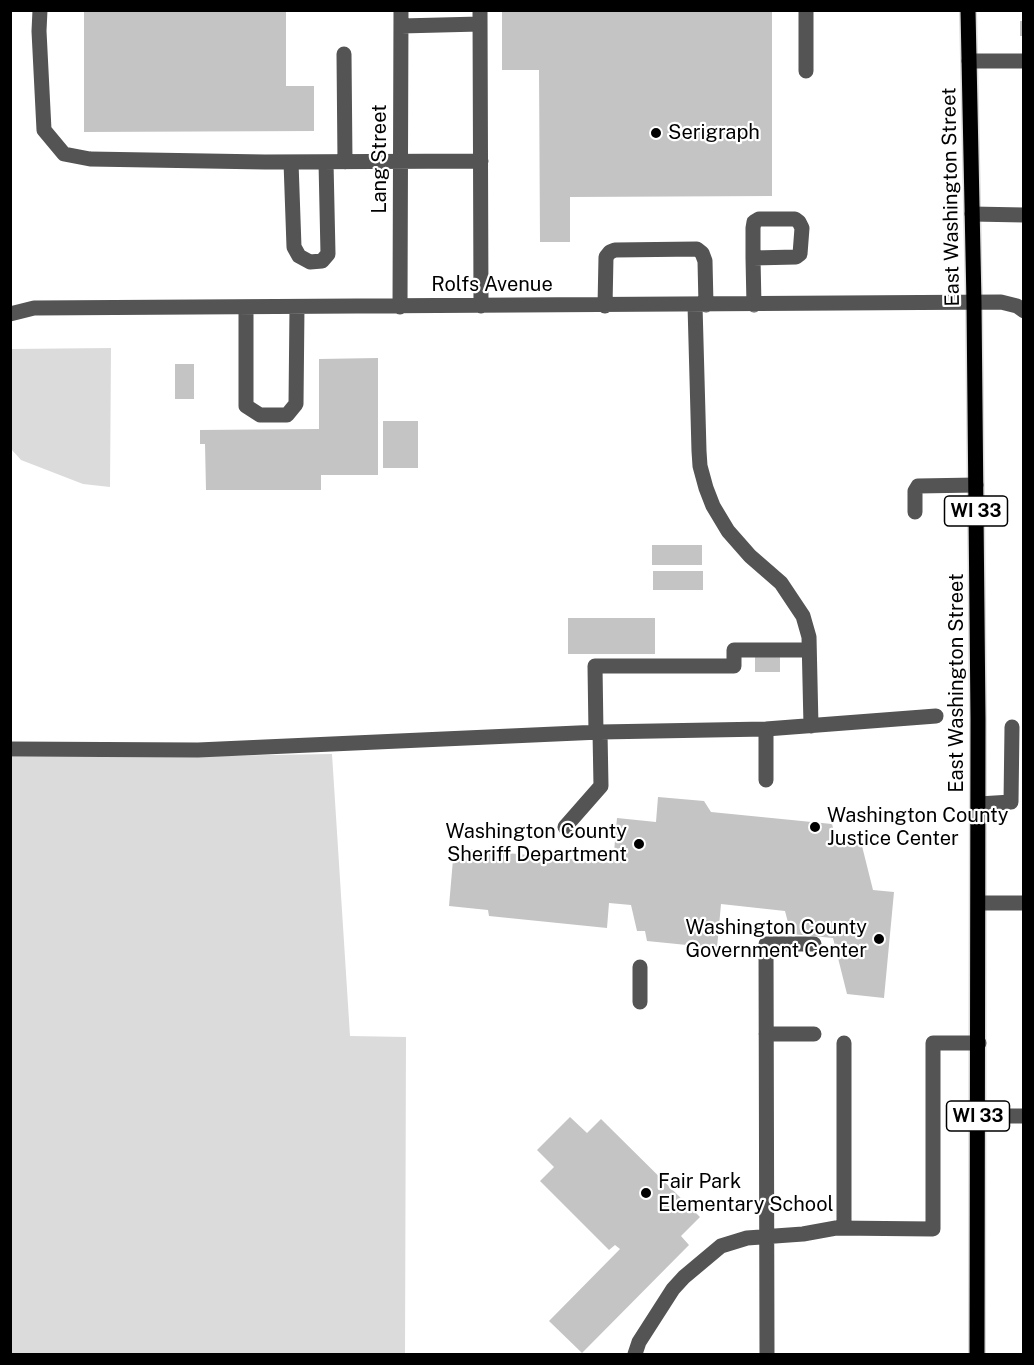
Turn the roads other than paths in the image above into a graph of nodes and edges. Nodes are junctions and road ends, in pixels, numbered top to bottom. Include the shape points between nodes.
1 (40, 10) edge
2 (806, 10) edge
3 (968, 10) edge
4 (480, 17) edge
5 (401, 18) edge
6 (344, 54) dead end
7 (969, 61) junction
8 (1023, 61) edge
9 (806, 71) dead end
10 (481, 161) junction
11 (291, 162) junction
12 (326, 162) junction
13 (345, 162) junction
14 (401, 162) junction
15 (972, 214) junction
16 (1023, 215) edge
17 (753, 258) dead end
18 (974, 303) junction
19 (700, 305) junction
20 (754, 305) junction
21 (481, 306) junction
22 (605, 306) junction
23 (246, 307) junction
24 (297, 307) junction
25 (400, 307) junction
26 (1023, 311) edge
27 (10, 314) edge
28 (976, 485) junction
29 (915, 512) dead end
30 (810, 650) junction
31 (936, 716) dead end
32 (811, 726) junction
33 (1012, 727) dead end
34 (766, 729) junction
35 (598, 733) junction
36 (10, 749) edge
37 (766, 780) dead end
38 (978, 804) junction
39 (565, 826) dead end
40 (979, 903) junction
41 (1023, 903) edge
42 (814, 944) dead end
43 (640, 967) dead end
44 (640, 1002) dead end
45 (814, 1034) dead end
46 (766, 1041) junction
47 (844, 1043) dead end
48 (978, 1043) junction
49 (978, 1116) junction
50 (1023, 1116) edge
51 (844, 1228) junction
52 (767, 1236) junction
53 (635, 1354) edge
54 (767, 1354) edge
55 (977, 1354) edge

1 - 11 street via 44,130 64,154 90,159
2 - 9 street
3 - 7 main road, East Washington Street / WI 33
4 - 5 street
4 - 10 street
5 - 14 street, Lang Street
6 - 13 street
7 - 8 street
7 - 15 main road, East Washington Street / WI 33
10 - 14 street
10 - 21 street
11 - 12 street
11 - 12 street via 294,247 299,256 310,262 322,261 328,255
12 - 13 street
13 - 14 street
14 - 25 street, Lang Street
15 - 16 street
15 - 18 main road, East Washington Street / WI 33
17 - 20 street
18 - 20 street, Rolfs Avenue
18 - 26 street, Rolfs Avenue via 1001,302
18 - 28 main road, East Washington Street / WI 33
19 - 20 street, Rolfs Avenue
19 - 22 street, Rolfs Avenue
19 - 22 street via 705,261 697,249 685,249 610,252 606,257
19 - 30 street via 699,451 706,488 728,531 790,593 803,616
21 - 22 street, Rolfs Avenue
21 - 25 street, Rolfs Avenue
23 - 24 street, Rolfs Avenue
23 - 24 street via 246,406 260,415 287,415 296,404
23 - 27 street, Rolfs Avenue via 34,308
24 - 25 street, Rolfs Avenue
28 - 29 street via 918,486
28 - 38 main road, East Washington Street / WI 33
30 - 32 street
30 - 35 street via 734,650 734,666 595,666
31 - 32 street
32 - 34 street
33 - 38 street via 1011,802
34 - 35 street
34 - 37 street
35 - 36 street via 198,750
35 - 39 street via 601,786
38 - 40 main road, East Washington Street / WI 33
40 - 41 street
40 - 48 main road, East Washington Street / WI 33
42 - 46 street via 766,944
43 - 44 street
45 - 46 street
46 - 52 street
47 - 51 street
48 - 49 main road, East Washington Street / WI 33
48 - 51 street via 933,1043 933,1229
49 - 50 street
49 - 55 main road, East Washington Street / WI 33
51 - 52 street
52 - 53 street via 721,1246 684,1277 652,1321
52 - 54 street

